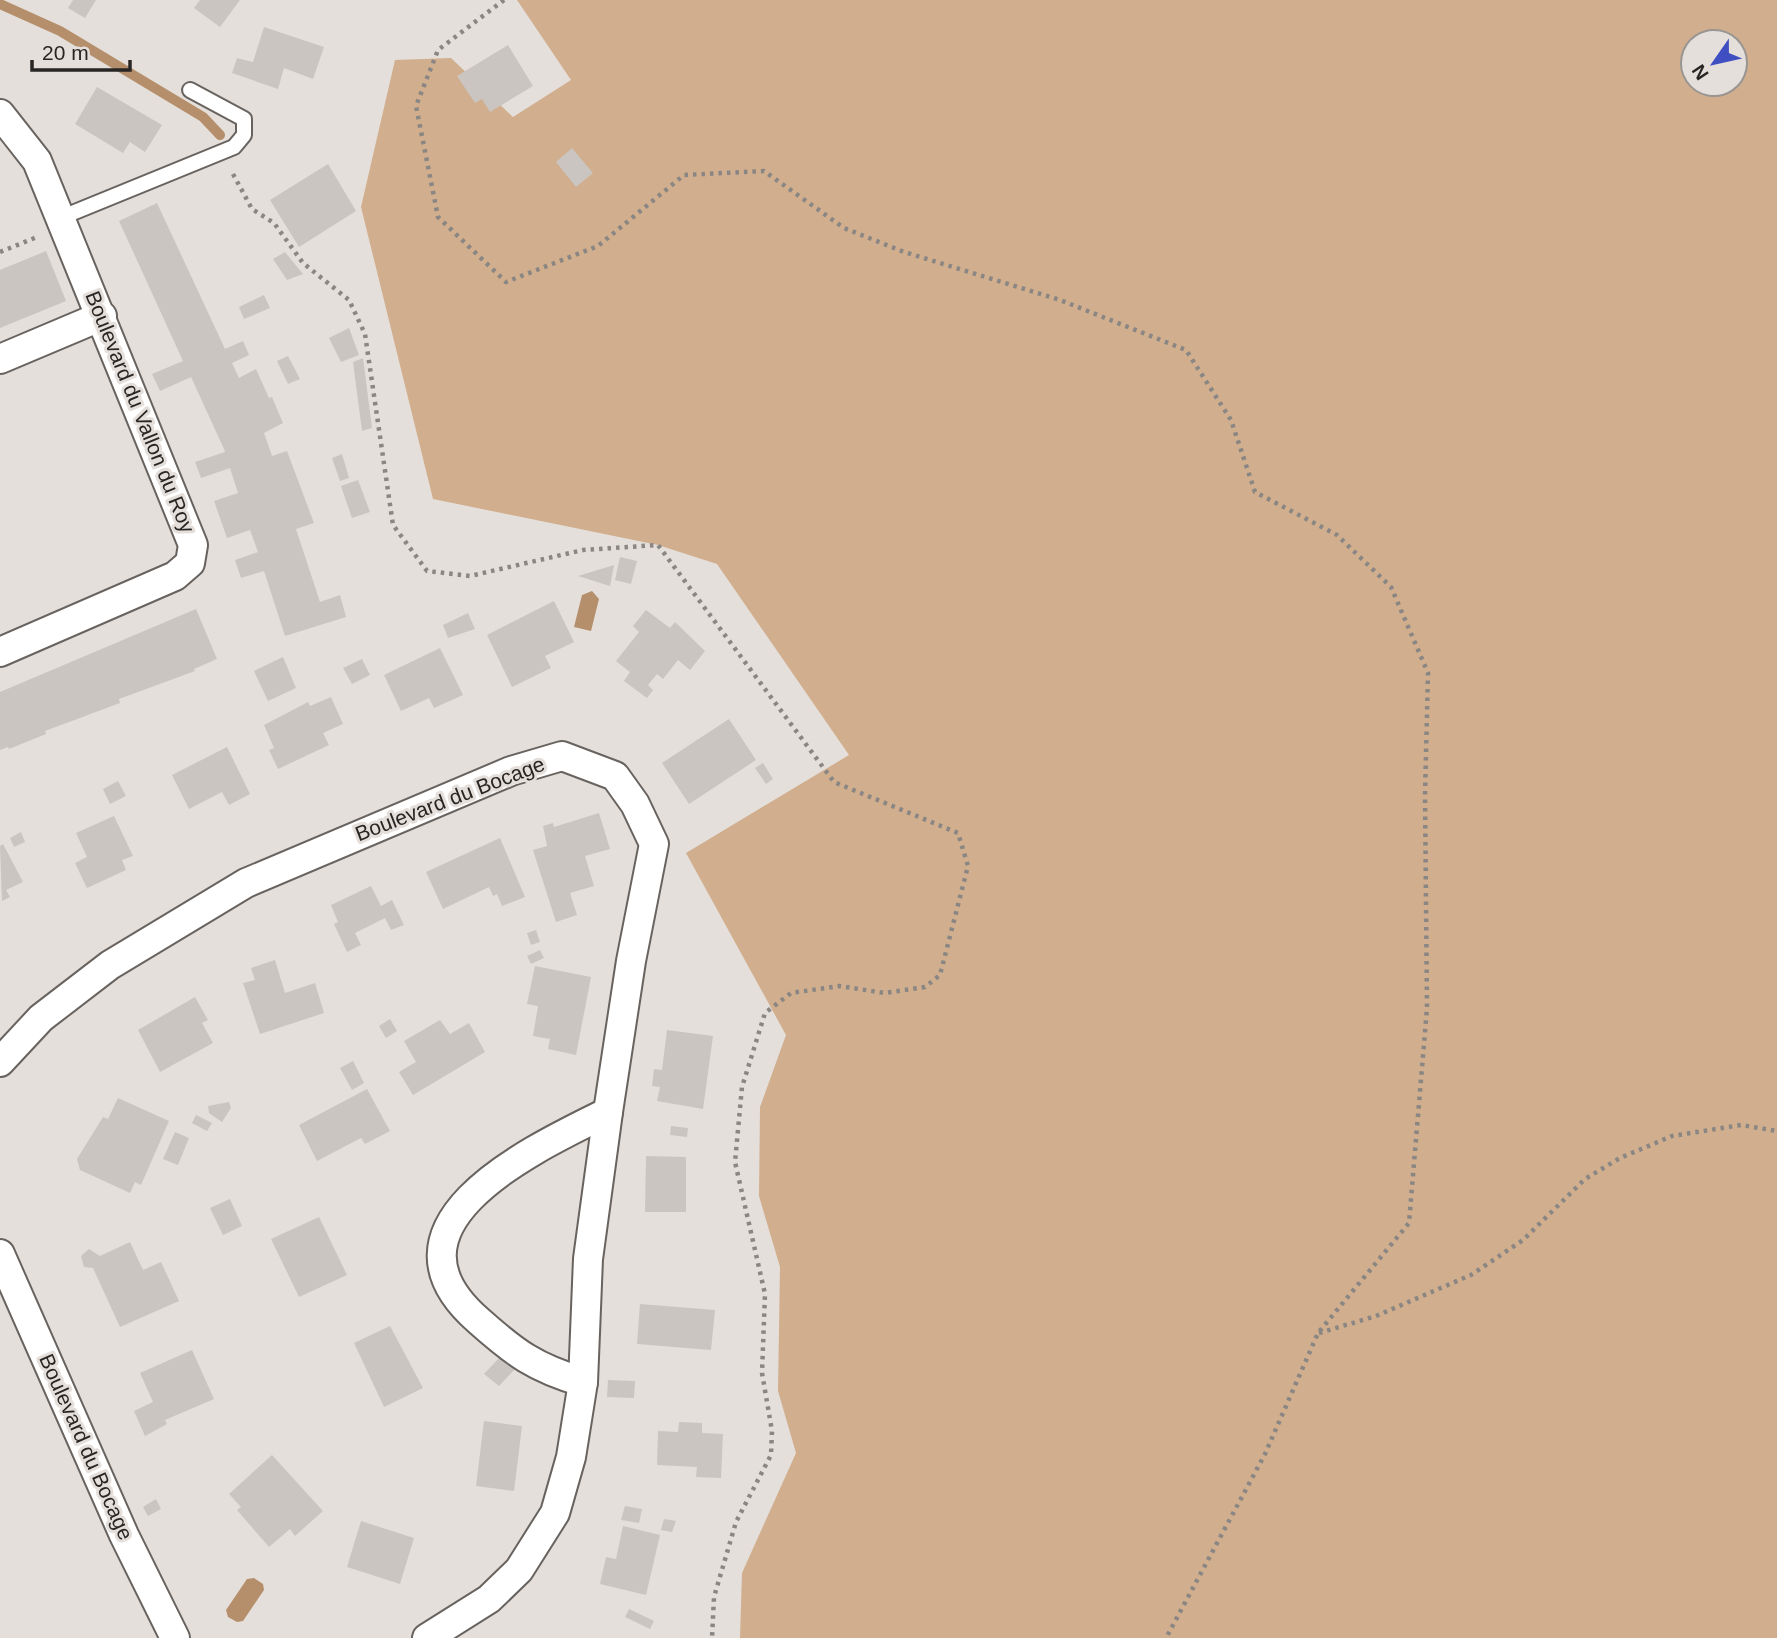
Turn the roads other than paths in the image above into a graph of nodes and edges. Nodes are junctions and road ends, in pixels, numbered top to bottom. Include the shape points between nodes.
1 (190, 90) dead end
2 (0, 114) edge
3 (62, 222) junction
4 (102, 316) junction
5 (0, 359) edge
6 (0, 652) edge
7 (0, 1062) edge
8 (608, 1112) junction
9 (0, 1254) edge
10 (583, 1382) junction
11 (175, 1638) edge
12 (427, 1638) edge

1 - 3 lane via 244,119 244,135 233,147
2 - 3 street, Boulevard du Vallon du Roy via 37,161
3 - 4 street, Boulevard du Vallon du Roy
4 - 5 street
4 - 6 street, Boulevard du Vallon du Roy via 193,545 190,563 175,576
7 - 8 street, Boulevard du Bocage via 41,1018 110,965 246,883 511,771 562,756 615,776 635,804 654,845
8 - 10 street, Boulevard du Bocage via 588,1259
8 - 10 street via 549,1141 487,1180 455,1212 443,1244 444,1278 461,1306 505,1345 545,1371
9 - 11 street, Boulevard du Bocage via 124,1535
10 - 12 street, Boulevard du Bocage via 571,1457 555,1513 519,1570 489,1599

